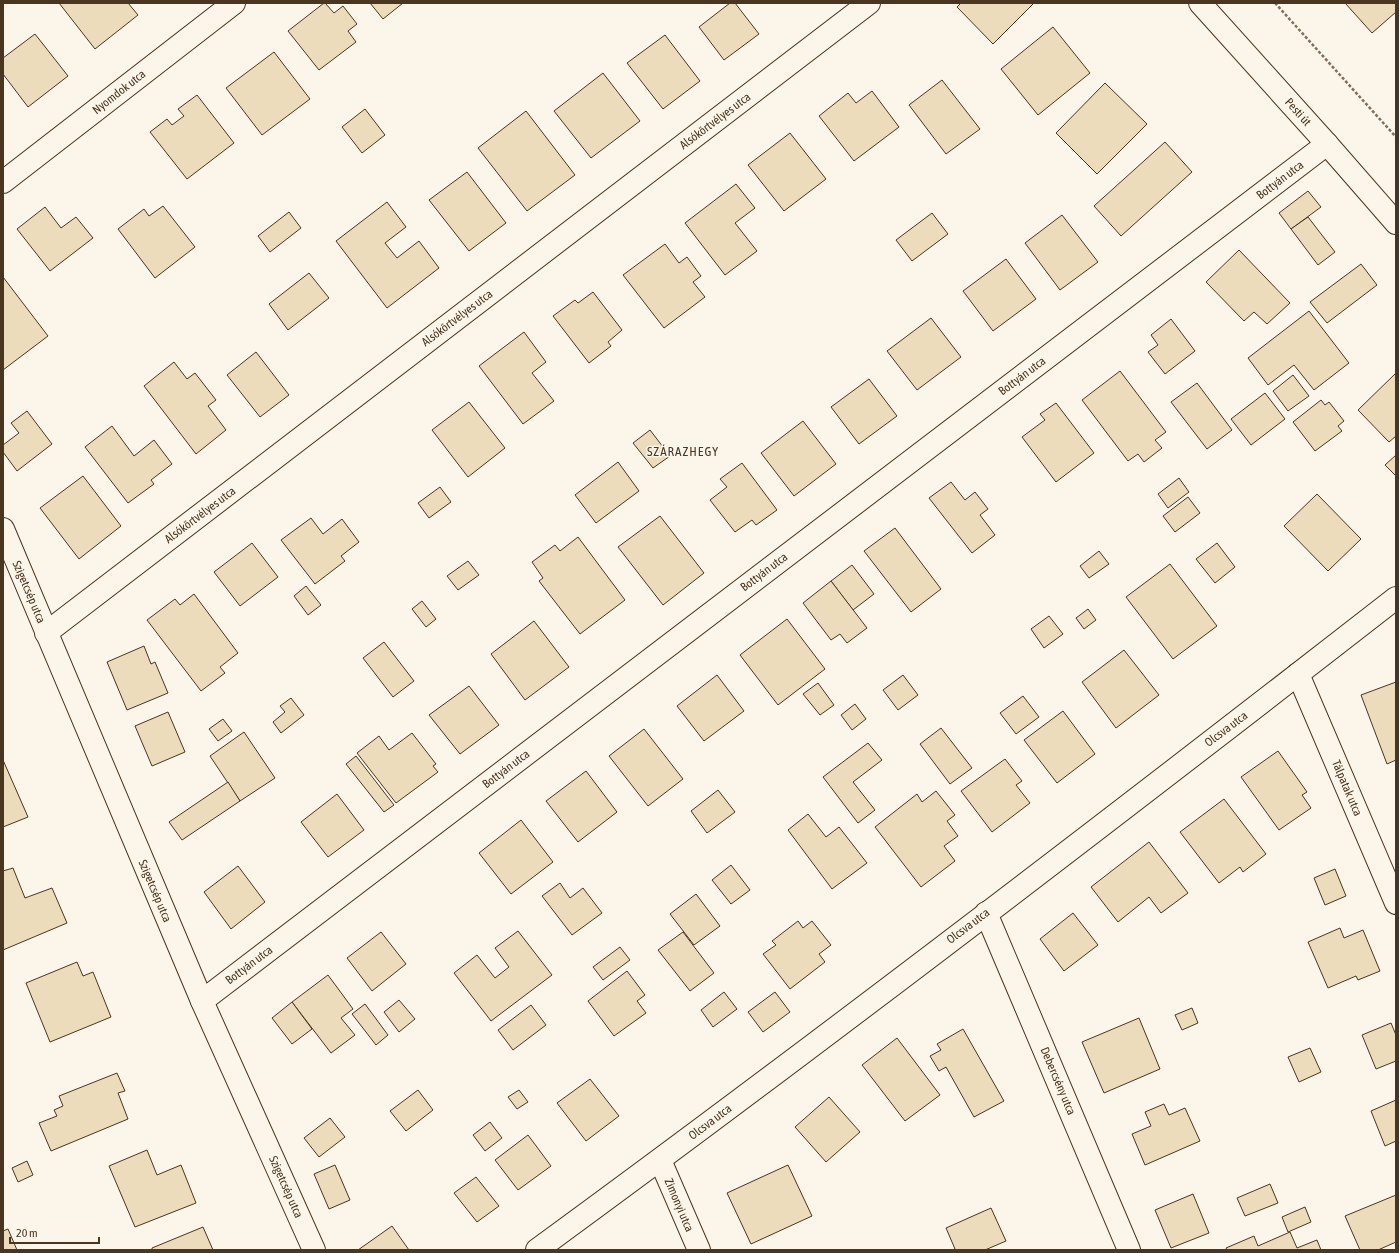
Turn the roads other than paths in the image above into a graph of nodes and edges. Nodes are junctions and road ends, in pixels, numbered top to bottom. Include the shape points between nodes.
1 (234, 3) edge
2 (869, 3) edge
3 (1200, 3) edge
4 (1327, 144) junction
5 (3, 182) edge
6 (1396, 223) edge
7 (3, 529) edge
8 (1396, 598) edge
9 (46, 633) junction
10 (1298, 674) junction
11 (1396, 903) edge
12 (986, 913) junction
13 (202, 1001) junction
14 (660, 1160) junction
15 (314, 1250) edge
16 (537, 1250) edge
17 (699, 1250) edge
18 (1129, 1250) edge

1 - 5 street, Nyomdok utca
2 - 9 street, Alsókörtvélyes utca
3 - 4 street, Pesti út
4 - 6 street, Pesti út
4 - 13 street, Bottyán utca
7 - 9 street, Szigetcsép utca
8 - 10 street, Olcsva utca
9 - 13 street, Szigetcsép utca
10 - 11 street, Tálpatak utca
10 - 12 street, Olcsva utca
12 - 14 street, Olcsva utca
12 - 18 street, Debercsény utca
13 - 15 street, Szigetcsép utca
14 - 16 street, Olcsva utca
14 - 17 street, Zimonyi utca

